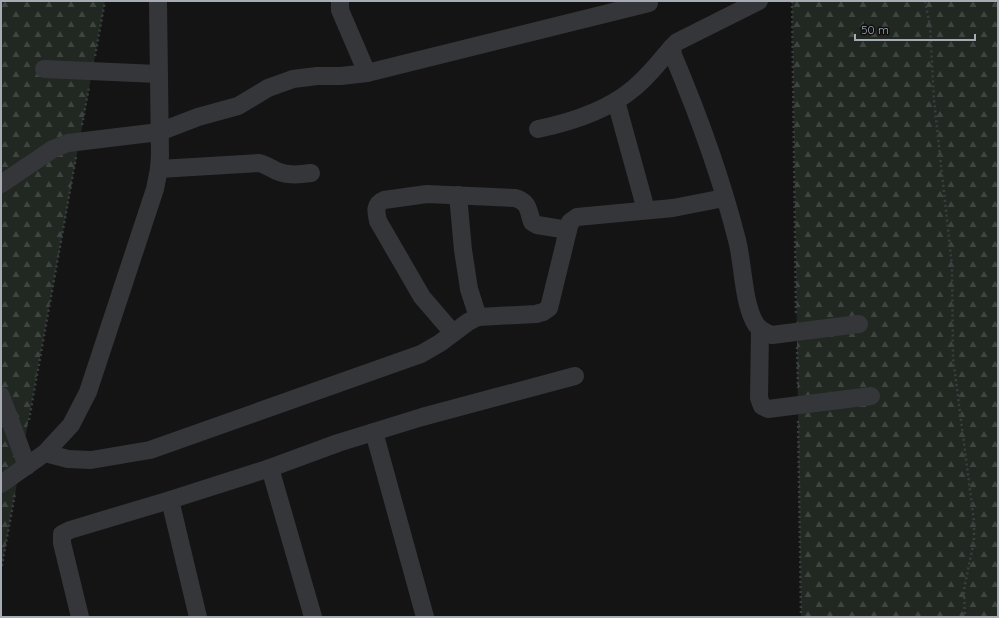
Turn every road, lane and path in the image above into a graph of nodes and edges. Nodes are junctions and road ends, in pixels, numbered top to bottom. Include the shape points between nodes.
1 (105, 1) edge
2 (158, 1) edge
3 (340, 1) edge
4 (759, 1) edge
5 (792, 1) edge
6 (925, 1) edge
7 (649, 3) dead end
8 (672, 47) junction
9 (93, 64) dead end
10 (44, 69) dead end
11 (367, 73) junction
12 (158, 74) junction
13 (91, 79) dead end
14 (616, 101) junction
15 (82, 126) dead end
16 (538, 129) dead end
17 (159, 132) junction
18 (78, 150) dead end
19 (159, 169) junction
20 (311, 173) dead end
21 (1, 184) edge
22 (458, 195) junction
23 (724, 198) junction
24 (646, 210) junction
25 (568, 230) junction
26 (478, 317) junction
27 (796, 317) dead end
28 (859, 324) dead end
29 (760, 330) junction
30 (453, 333) junction
31 (797, 341) dead end
32 (575, 376) dead end
33 (1, 396) edge
34 (798, 396) dead end
35 (871, 396) dead end
36 (798, 420) dead end
37 (28, 424) dead end
38 (374, 432) junction
39 (45, 453) junction
40 (27, 466) junction
41 (270, 468) junction
42 (9, 485) edge
43 (170, 500) junction
44 (1, 565) edge
45 (80, 617) edge
46 (198, 617) edge
47 (313, 617) edge
48 (425, 617) edge
49 (801, 617) edge
50 (965, 617) edge

1 - 9 path
2 - 12 street
3 - 11 street via 340,10
4 - 8 street via 677,42
5 - 27 path
6 - 50 path via 930,26 934,100 952,266 953,358 974,521 974,541 964,589
7 - 11 street
8 - 14 street via 651,72
8 - 23 street
10 - 12 street
11 - 17 street via 293,79 268,88 238,106 198,117
12 - 17 street
13 - 15 path
14 - 16 street via 592,114
14 - 24 street
17 - 19 street
17 - 21 street via 68,143
18 - 37 path
19 - 20 street via 259,163 279,172 297,176
19 - 39 street via 155,189 88,392 71,425
22 - 25 street via 523,200 527,204 532,222
22 - 26 street via 468,281
22 - 30 street via 427,194 384,200 379,202 375,210 378,221 413,283
23 - 24 street via 674,208
23 - 29 street via 737,241 748,305
24 - 25 street via 577,216 570,222
25 - 26 street via 549,308 536,314
26 - 30 street
28 - 29 street via 772,335
29 - 35 street via 759,398 762,406 768,409
30 - 39 street via 422,354 150,450 90,460 68,459
31 - 34 path
32 - 38 street
33 - 40 street
36 - 49 path
38 - 41 street
38 - 48 street
39 - 40 street
40 - 42 street
41 - 43 street
41 - 47 street
42 - 44 path
43 - 45 street via 62,534
43 - 46 street

